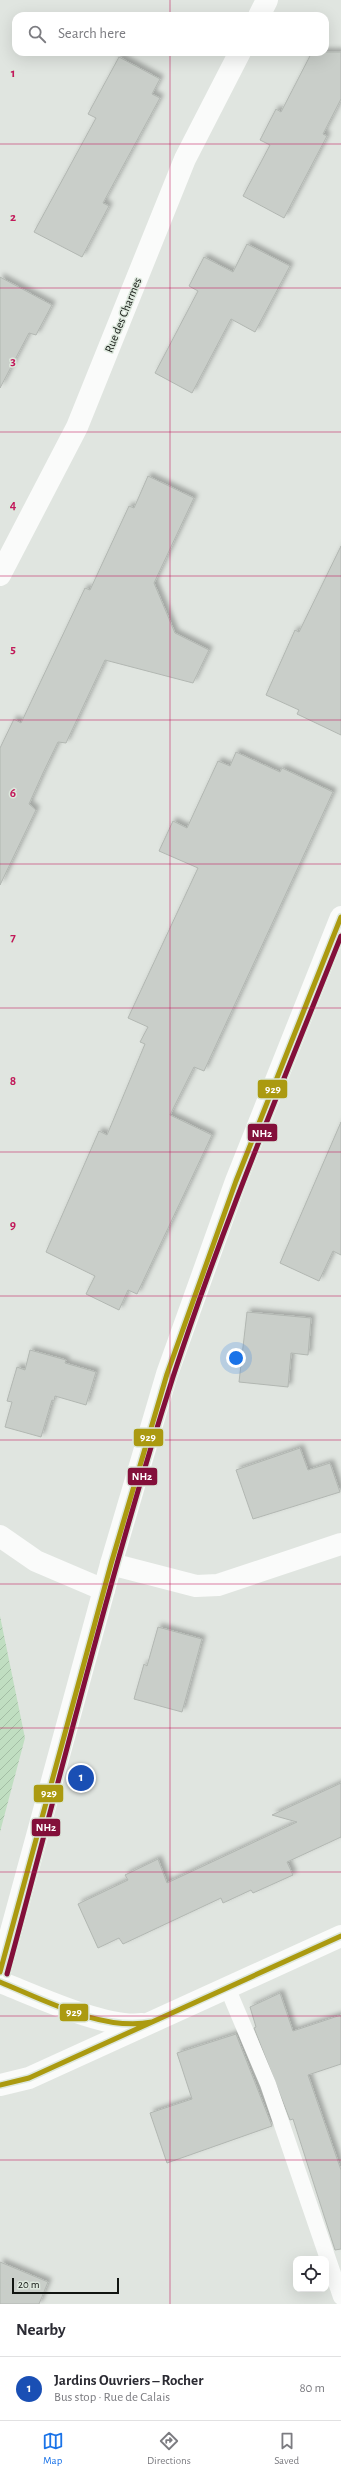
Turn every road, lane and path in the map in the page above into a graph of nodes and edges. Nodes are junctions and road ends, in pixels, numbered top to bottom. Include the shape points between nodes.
1 (267, 0) edge
2 (261, 12) edge
3 (238, 56) edge
4 (0, 576) edge
5 (341, 917) edge
6 (0, 1536) edge
7 (341, 1544) edge
8 (111, 1564) junction
9 (104, 1590) junction
10 (341, 1936) edge
11 (0, 1972) edge
12 (0, 1982) edge
13 (227, 1987) junction
14 (149, 2023) junction
15 (0, 2084) edge
16 (341, 2297) edge

1 - 2 street
3 - 4 street, Rue des Charmes via 185,159 77,427
5 - 8 street via 197,1288 155,1413
6 - 9 street via 36,1561
7 - 8 street via 218,1585 196,1586
8 - 9 street
9 - 11 street
10 - 13 street
12 - 14 street via 101,2020 133,2026
13 - 14 street
13 - 16 lane via 268,2084
14 - 15 street via 28,2078

